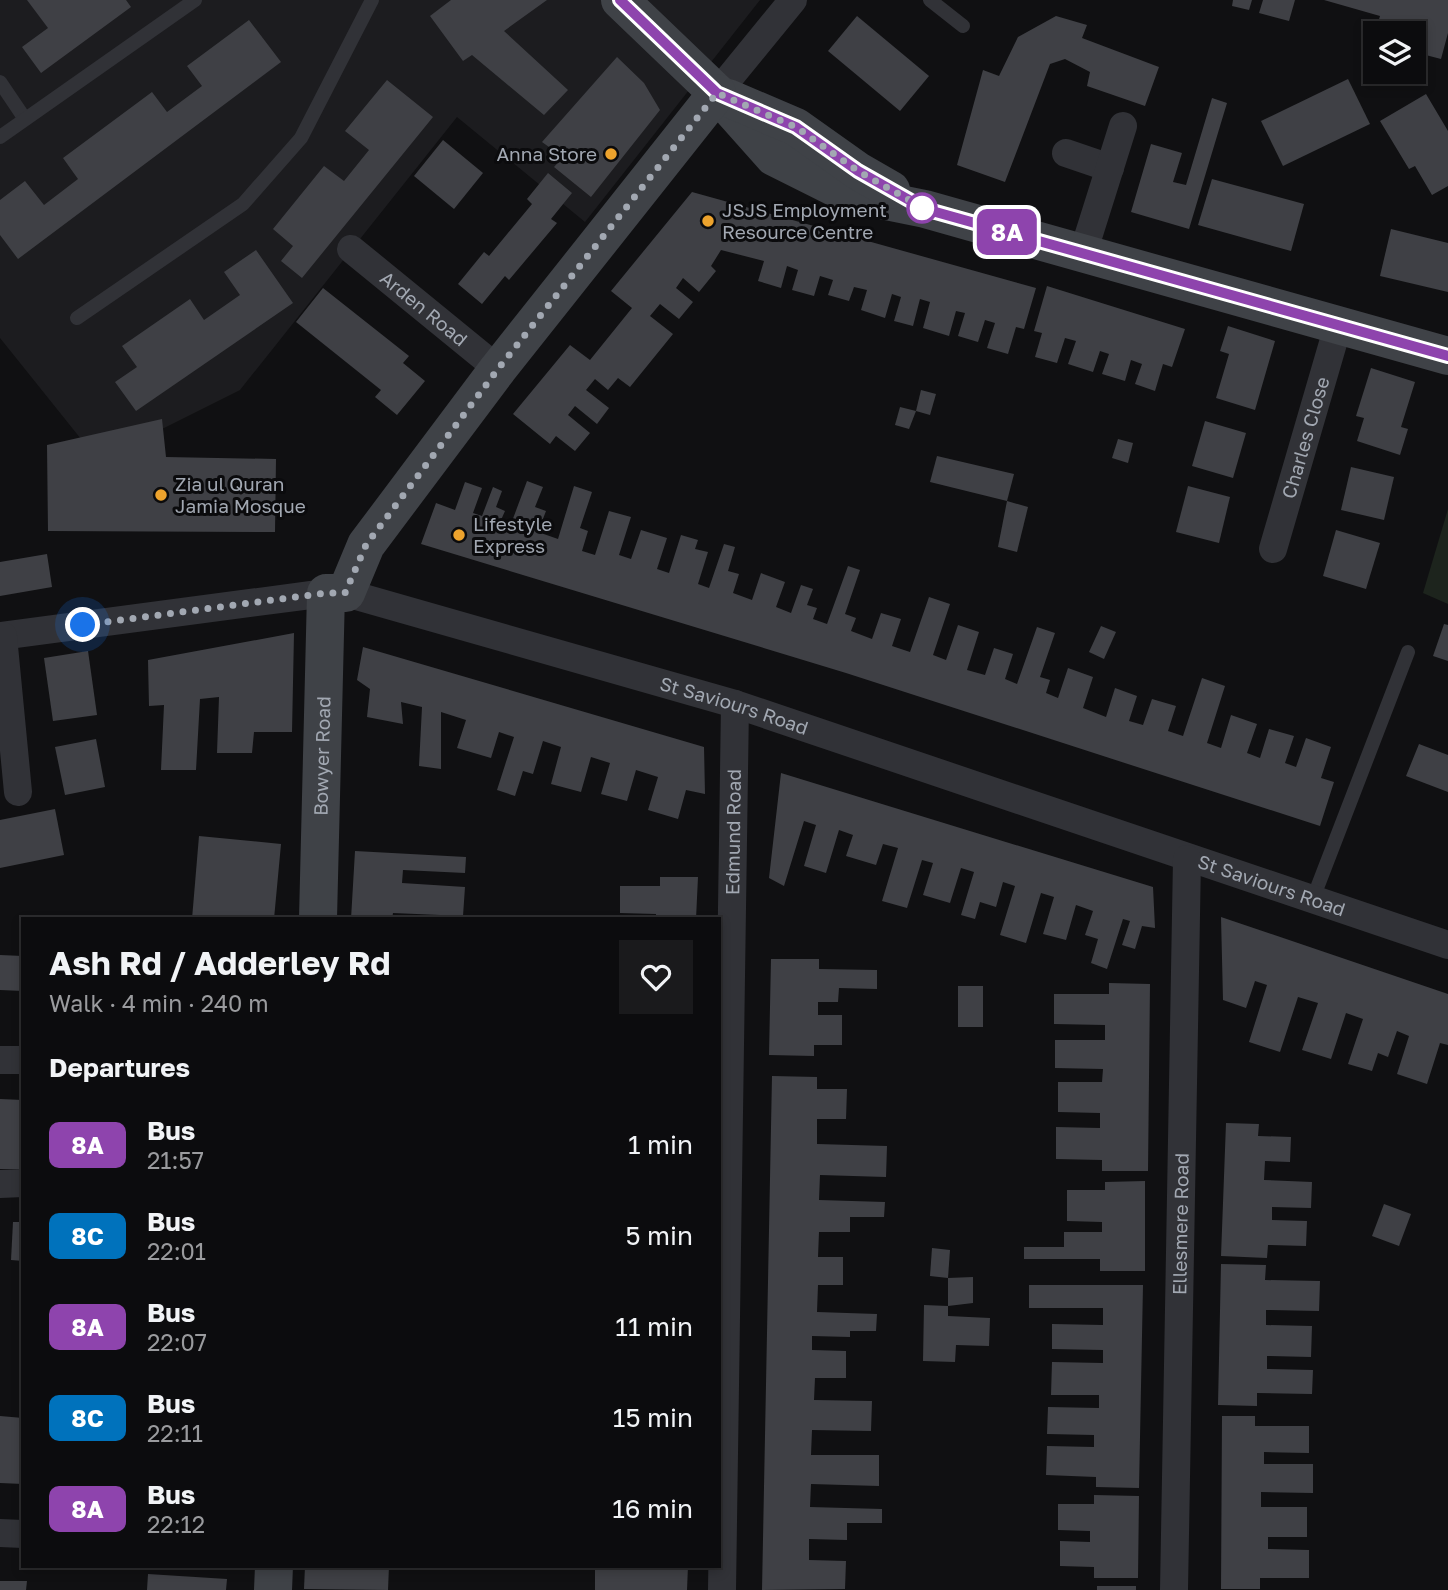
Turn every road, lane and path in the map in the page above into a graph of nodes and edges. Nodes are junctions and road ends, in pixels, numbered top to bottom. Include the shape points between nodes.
1 (195, 0) edge
2 (372, 0) edge
3 (620, 0) edge
4 (793, 0) edge
5 (930, 0) edge
6 (962, 26) dead end
7 (0, 82) edge
8 (717, 93) junction
9 (25, 120) junction
10 (1123, 127) dead end
11 (0, 136) edge
12 (1066, 153) dead end
13 (1110, 168) junction
14 (351, 249) dead end
15 (1083, 253) junction
16 (77, 318) dead end
17 (1338, 326) junction
18 (1448, 356) edge
19 (498, 369) junction
20 (1273, 549) dead end
21 (336, 593) junction
22 (1, 636) edge
23 (1408, 652) dead end
24 (735, 704) junction
25 (18, 792) dead end
26 (1187, 859) junction
27 (1312, 901) junction
28 (318, 917) edge
29 (1448, 945) edge
30 (0, 1060) edge
31 (21, 1060) edge
32 (21, 1183) edge
33 (0, 1184) edge
34 (0, 1533) edge
35 (21, 1534) edge
36 (274, 1568) edge
37 (273, 1590) edge
38 (722, 1590) edge
39 (1174, 1590) edge

1 - 9 lane
2 - 16 lane via 301,138 243,204
3 - 8 main road
4 - 8 street
5 - 6 lane
7 - 9 lane
8 - 15 main road via 796,127 858,171 925,209
8 - 19 main road
9 - 11 lane
10 - 13 street
12 - 13 street
13 - 15 street
14 - 19 street, Arden Road
15 - 17 main road
17 - 18 main road
17 - 20 street, Charles Close
19 - 21 main road via 366,545
21 - 22 street, St Saviours Road
21 - 24 street, St Saviours Road
21 - 28 main road, Bowyer Road
22 - 25 street
23 - 27 lane
24 - 26 street, St Saviours Road
24 - 38 street, Edmund Road
26 - 27 street, St Saviours Road
26 - 39 street, Ellesmere Road
27 - 29 street, St Saviours Road
30 - 31 street
32 - 33 street
34 - 35 street
36 - 37 main road

